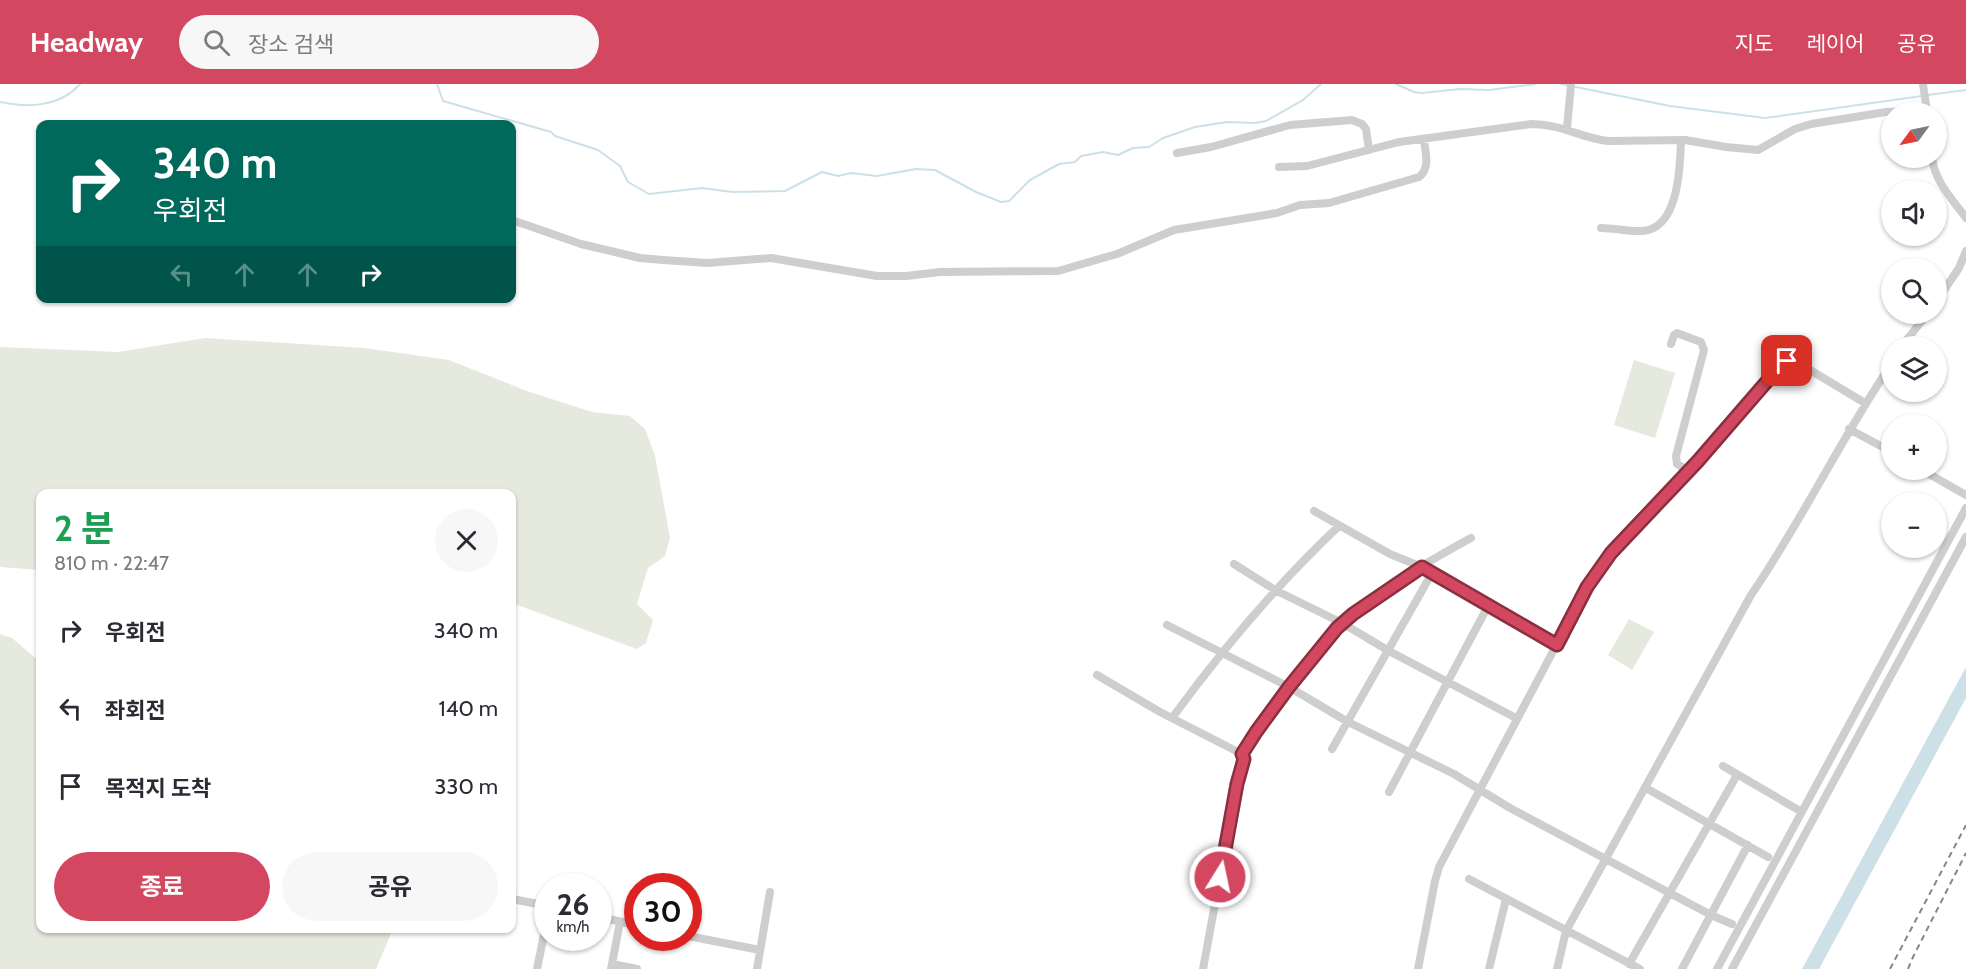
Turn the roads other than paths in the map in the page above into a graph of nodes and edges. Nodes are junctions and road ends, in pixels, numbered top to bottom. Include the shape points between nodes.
1 (1571, 84) edge
2 (1923, 87) edge
3 (1925, 102) edge
4 (1881, 113) edge
5 (1567, 128) junction
6 (1424, 139) junction
7 (1681, 140) junction
8 (1370, 150) junction
9 (1177, 153) dead end
10 (1279, 167) dead end
11 (1935, 168) edge
12 (1966, 218) edge
13 (516, 221) edge
14 (1601, 228) dead end
15 (1966, 251) edge
16 (1947, 286) edge
17 (1920, 324) edge
18 (1910, 336) edge
19 (1671, 344) dead end
20 (1881, 379) edge
21 (1865, 403) junction
22 (1849, 429) junction
23 (1881, 446) edge
24 (1690, 469) junction
25 (1940, 480) edge
26 (1966, 495) edge
27 (1966, 508) edge
28 (1314, 511) dead end
29 (1339, 526) junction
30 (1966, 537) edge
31 (1471, 538) dead end
32 (1234, 564) dead end
33 (1422, 567) junction
34 (1432, 573) junction
35 (1275, 590) junction
36 (1488, 606) junction
37 (1342, 623) junction
38 (1167, 625) dead end
39 (1557, 645) junction
40 (1389, 651) junction
41 (1222, 652) junction
42 (1096, 675) dead end
43 (1448, 682) junction
44 (1289, 687) junction
45 (1172, 718) junction
46 (1516, 718) junction
47 (1348, 722) junction
48 (1332, 749) dead end
49 (1410, 752) junction
50 (1242, 754) junction
51 (1723, 766) dead end
52 (1737, 775) junction
53 (1646, 788) junction
54 (1479, 789) junction
55 (1389, 792) dead end
56 (1802, 812) junction
57 (1709, 823) junction
58 (1748, 845) junction
59 (1768, 857) dead end
60 (1605, 859) junction
61 (1469, 879) dead end
62 (770, 892) dead end
63 (1669, 893) junction
64 (1506, 899) junction
65 (516, 900) edge
66 (534, 903) edge
67 (1711, 915) junction
68 (612, 920) edge
69 (620, 922) junction
70 (624, 923) edge
71 (1732, 924) dead end
72 (1566, 931) junction
73 (702, 939) edge
74 (760, 950) junction
75 (541, 951) edge
76 (1629, 964) junction
77 (611, 967) edge
78 (537, 969) edge
79 (637, 969) edge
80 (757, 969) edge
81 (1203, 969) edge
82 (1419, 969) edge
83 (1489, 969) edge
84 (1557, 969) edge
85 (1640, 969) edge
86 (1682, 969) edge
87 (1717, 969) edge
88 (1732, 969) edge

1 - 5 street
2 - 3 street
4 - 7 street via 1811,124 1758,150
5 - 6 street via 1531,124
5 - 7 street via 1608,141
6 - 8 street
6 - 13 street via 1427,167 1419,177 1329,203 1300,205 1277,213 1174,230 1117,254 1058,271 877,276 771,258 707,263 640,258 581,244
7 - 14 street via 1676,190 1661,224 1645,231
8 - 9 street via 1365,129 1352,120 1290,125
8 - 10 street via 1307,166
11 - 12 street via 1948,195
15 - 16 street
17 - 18 street
19 - 24 street via 1677,333 1704,345 1675,460
20 - 21 street
21 - 22 street
21 - 24 street via 1805,367 1784,362
22 - 23 street
22 - 53 street via 1751,595
24 - 39 street via 1597,570
25 - 26 street
27 - 56 street
28 - 29 street
29 - 33 street
29 - 35 street
30 - 88 street
31 - 33 street
32 - 35 street
33 - 34 street
33 - 37 street
34 - 36 street
34 - 40 street
35 - 37 street
35 - 41 street
36 - 39 street
36 - 43 street
37 - 40 street
37 - 44 street
38 - 41 street
39 - 46 street
40 - 43 street
40 - 47 street
41 - 44 street
41 - 45 street
42 - 45 street
43 - 46 street
43 - 49 street
44 - 47 street
44 - 50 street
45 - 50 street
46 - 54 street
47 - 48 street
47 - 49 street
49 - 54 street
49 - 55 street
50 - 81 street
51 - 52 street
52 - 56 street
52 - 57 street
53 - 57 street
53 - 60 street
54 - 60 street
54 - 82 street via 1439,867
56 - 87 street
57 - 58 street
57 - 63 street
58 - 59 street
58 - 67 street
60 - 63 street
60 - 72 street
61 - 64 street
62 - 74 street
63 - 67 street
63 - 76 street
64 - 72 street
64 - 83 street
65 - 66 street
67 - 71 street
67 - 86 street
68 - 69 street
69 - 70 street
69 - 77 street
72 - 76 street
72 - 84 street
73 - 74 street
74 - 80 street
75 - 78 street
76 - 85 street
77 - 79 street

